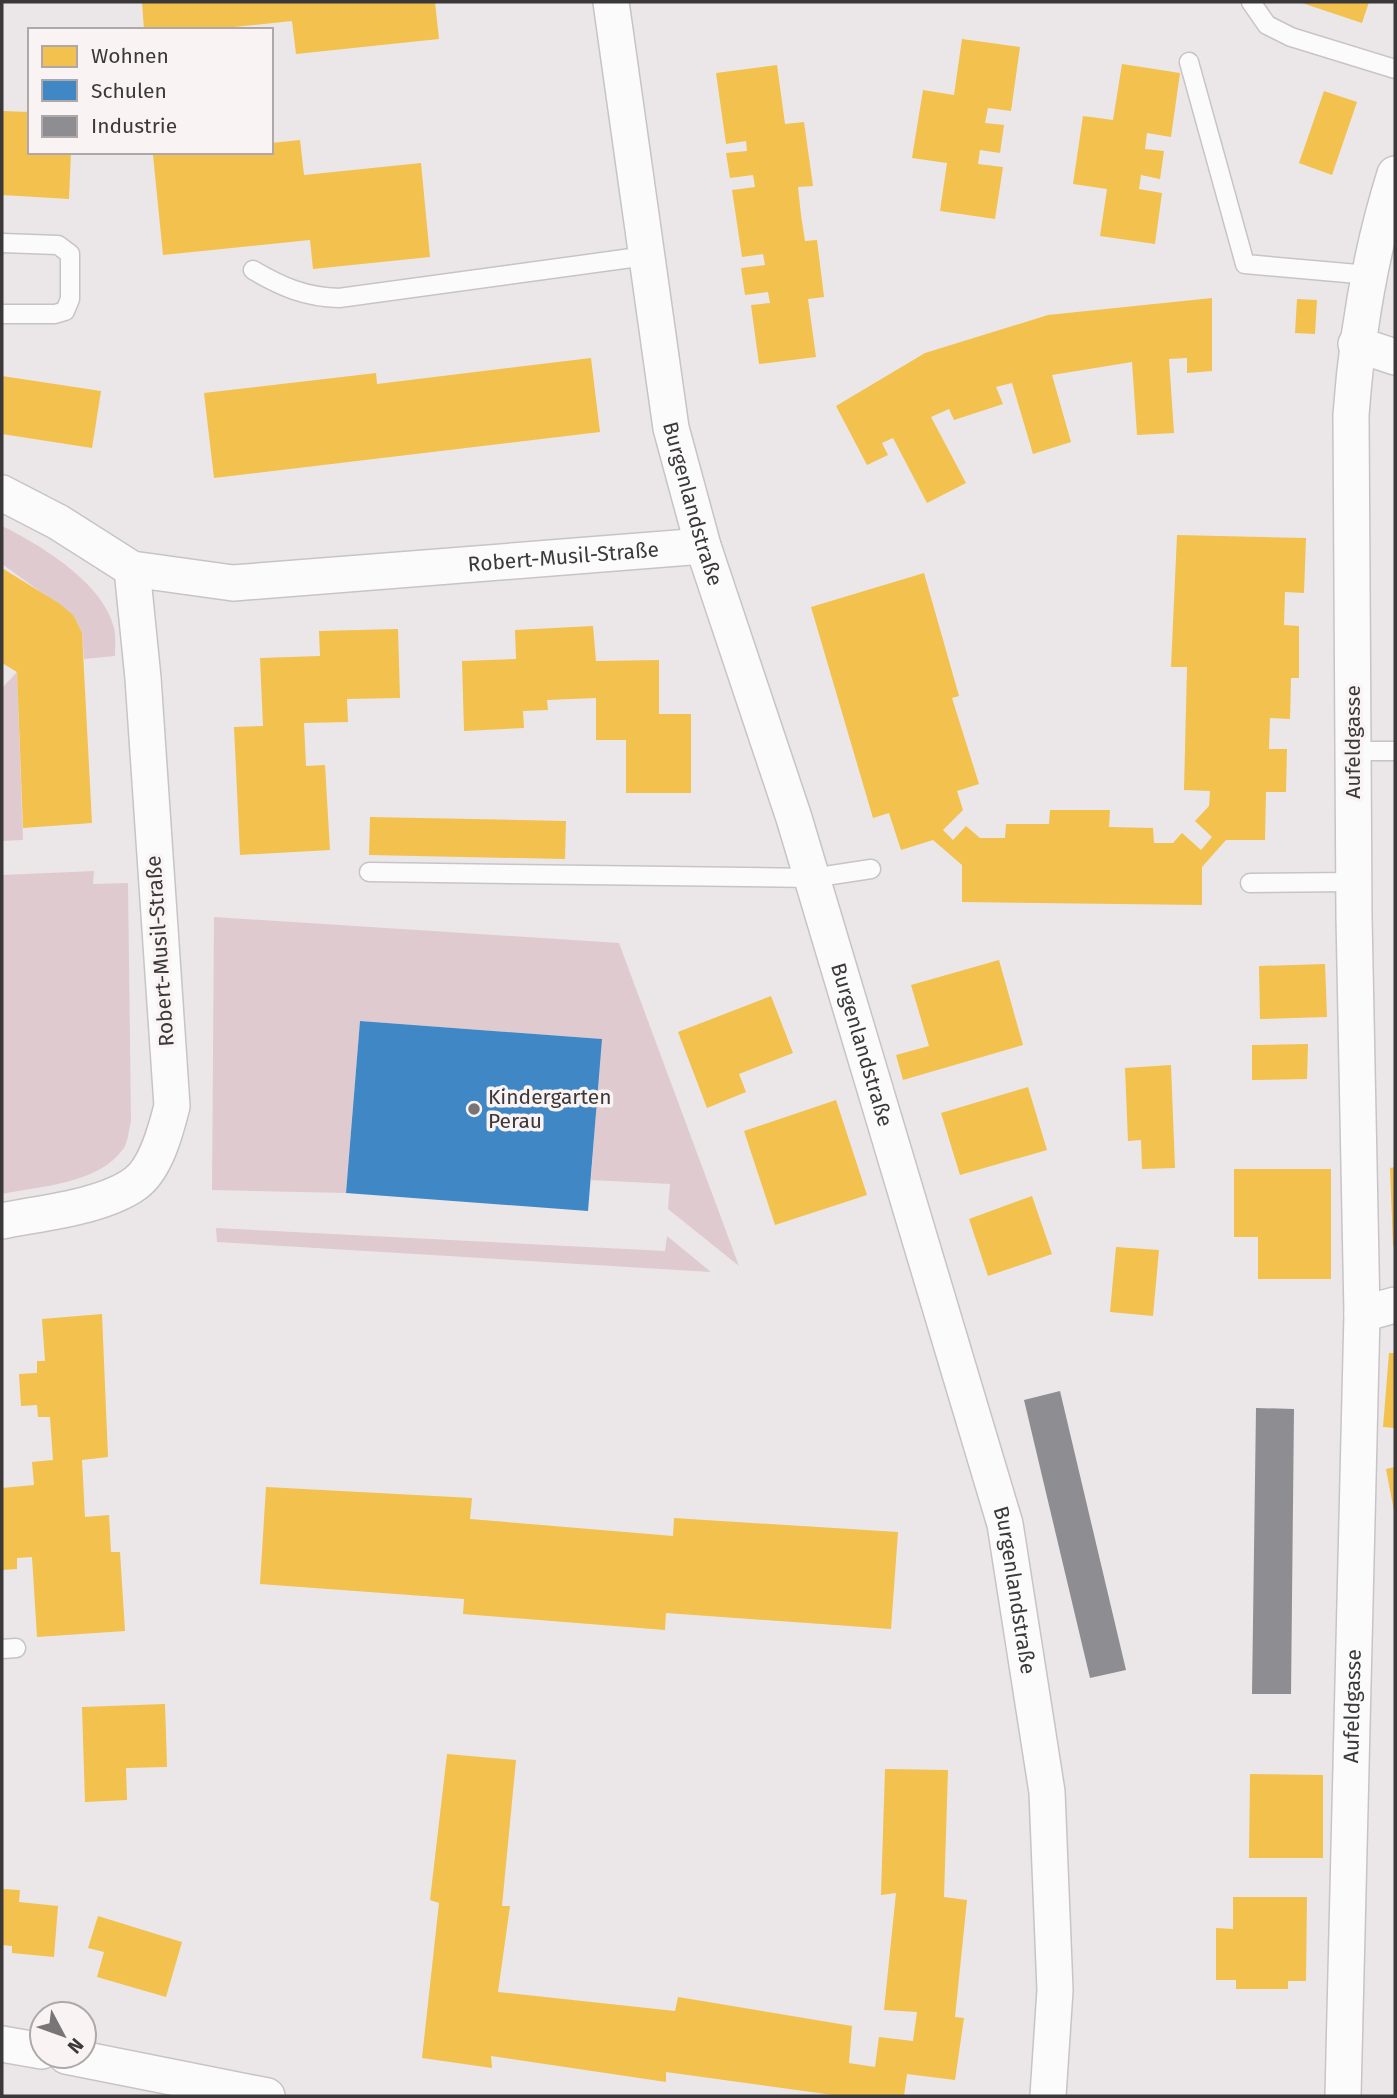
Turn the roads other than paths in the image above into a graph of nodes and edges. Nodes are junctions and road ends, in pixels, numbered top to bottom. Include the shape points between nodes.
1 (614, 2) edge
2 (1251, 2) edge
3 (1189, 62) dead end
4 (1395, 69) edge
5 (1395, 174) edge
6 (2, 243) edge
7 (646, 256) junction
8 (253, 270) dead end
9 (1369, 275) junction
10 (2, 314) edge
11 (1356, 344) junction
12 (1395, 357) edge
13 (2, 493) edge
14 (703, 546) junction
15 (132, 569) junction
16 (1353, 751) junction
17 (1395, 751) edge
18 (872, 869) dead end
19 (369, 872) dead end
20 (812, 878) junction
21 (1353, 882) junction
22 (1250, 883) dead end
23 (2, 1221) edge
24 (1395, 1305) edge
25 (1362, 1314) junction
26 (2, 2044) edge
27 (28, 2049) edge
28 (98, 2065) edge
29 (175, 2086) edge
30 (267, 2096) edge
31 (1048, 2096) edge
32 (1343, 2096) edge

1 - 7 street, Burgenlandstraße
2 - 4 lane via 1267,25 1292,37
3 - 9 lane via 1245,264
5 - 9 street, Aufeldgasse
6 - 10 lane via 58,245 70,254 70,299 65,311
7 - 8 lane via 339,298 313,298
7 - 14 street, Burgenlandstraße via 671,428
9 - 11 street, Aufeldgasse
11 - 12 street
11 - 16 street, Aufeldgasse via 1351,415
13 - 15 street, Robert-Musil-Straße
14 - 15 street, Robert-Musil-Straße via 233,583
14 - 20 street, Burgenlandstraße
15 - 23 street, Robert-Musil-Straße via 172,1106 162,1144 138,1182 78,1205
16 - 17 lane
16 - 21 street, Aufeldgasse
18 - 20 lane
19 - 20 lane
20 - 31 street, Burgenlandstraße via 1005,1524 1047,1792 1055,1990
21 - 22 lane
21 - 25 street, Aufeldgasse
24 - 25 street
25 - 32 street, Aufeldgasse
26 - 27 street
28 - 29 street
29 - 30 street

